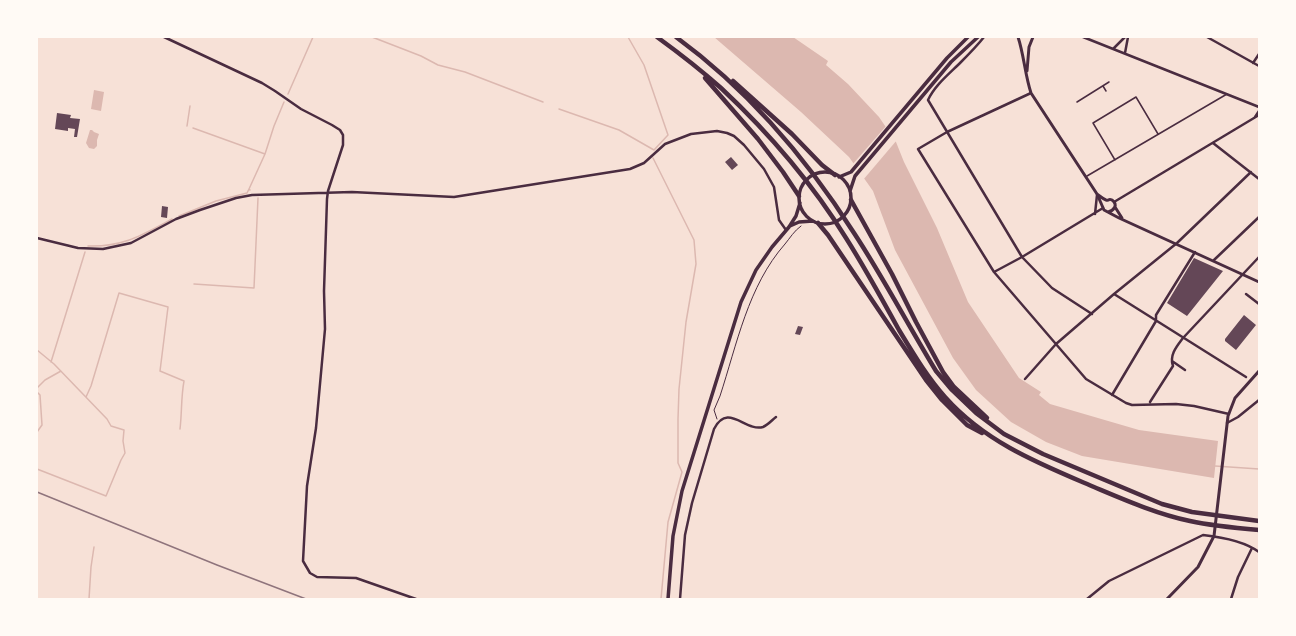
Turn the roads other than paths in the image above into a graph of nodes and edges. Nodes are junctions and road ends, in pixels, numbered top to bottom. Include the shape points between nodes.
1 (164, 37) edge
2 (657, 37) edge
3 (676, 37) edge
4 (968, 37) edge
5 (978, 37) edge
6 (984, 37) edge
7 (1018, 37) edge
8 (1033, 37) edge
9 (1083, 37) edge
10 (1126, 37) edge
11 (1207, 37) edge
12 (1113, 48) junction
13 (1125, 53) junction
14 (1259, 54) edge
15 (1253, 63) junction
16 (1259, 66) edge
17 (696, 68) junction
18 (722, 74) junction
19 (1027, 81) junction
20 (1109, 82) dead end
21 (1103, 86) junction
22 (1106, 91) dead end
23 (1031, 93) junction
24 (1227, 94) junction
25 (1077, 102) dead end
26 (1114, 105) dead end
27 (1259, 107) edge
28 (1116, 109) junction
29 (1259, 111) edge
30 (1259, 115) edge
31 (1255, 117) junction
32 (947, 132) junction
33 (1158, 134) junction
34 (1213, 143) junction
35 (1115, 160) junction
36 (1251, 172) junction
37 (837, 176) junction
38 (1085, 177) junction
39 (1259, 179) edge
40 (328, 191) junction
41 (850, 191) junction
42 (1097, 194) junction
43 (799, 196) junction
44 (851, 200) junction
45 (1106, 200) junction
46 (1114, 202) junction
47 (800, 203) junction
48 (1103, 207) junction
49 (1115, 207) junction
50 (1108, 212) junction
51 (1095, 214) junction
52 (1259, 217) edge
53 (1122, 218) junction
54 (816, 222) junction
55 (790, 227) junction
56 (786, 230) junction
57 (37, 238) edge
58 (1177, 243) junction
59 (1195, 252) junction
60 (1022, 257) junction
61 (1259, 257) edge
62 (1214, 260) junction
63 (994, 272) junction
64 (1242, 274) junction
65 (1259, 282) edge
66 (1114, 294) junction
67 (1246, 294) dead end
68 (1259, 304) edge
69 (1092, 314) junction
70 (1156, 321) junction
71 (1183, 338) junction
72 (1056, 344) junction
73 (1171, 361) junction
74 (1185, 370) dead end
75 (1259, 371) edge
76 (1246, 377) dead end
77 (1025, 379) dead end
78 (1112, 395) junction
79 (1259, 400) edge
80 (1150, 402) dead end
81 (1228, 415) junction
82 (776, 417) dead end
83 (1226, 424) junction
84 (1004, 434) junction
85 (1005, 446) junction
86 (1259, 521) edge
87 (1259, 530) edge
88 (1214, 535) junction
89 (1252, 548) junction
90 (1259, 552) edge
91 (416, 599) edge
92 (668, 599) edge
93 (680, 599) edge
94 (1087, 599) edge
95 (1167, 599) edge
96 (1231, 599) edge

1 - 40 street via 262,83 301,109 340,130 343,145
2 - 17 highway
3 - 18 highway
4 - 37 main road via 947,58 851,172
5 - 41 main road via 951,62 855,176
6 - 32 street via 949,72 928,100
7 - 19 street
8 - 19 street via 1029,47
9 - 12 street
10 - 12 street
10 - 13 street
11 - 15 street
12 - 13 street
13 - 24 street
14 - 15 street
15 - 16 street
17 - 43 highway via 758,139
17 - 85 highway via 720,87 761,128 820,200 846,238 910,347 945,397 970,421
18 - 37 highway via 782,124 822,165
18 - 84 highway via 768,121 828,195 854,233 936,370 976,413
19 - 23 street
20 - 21 street
21 - 22 street
21 - 25 street
23 - 32 street
23 - 38 street
24 - 27 street
24 - 33 street
26 - 28 street
28 - 33 street via 1136,97
28 - 35 street via 1093,123
29 - 31 street
30 - 31 street
31 - 34 street
32 - 60 street
32 - 63 street via 918,149
33 - 35 street
34 - 36 street
34 - 46 street
35 - 38 street
36 - 39 street
36 - 58 street
37 - 41 main road
37 - 43 main road via 825,173 810,177 800,190
38 - 42 street
40 - 56 street via 454,197 469,195 630,169 644,163 665,144 691,134 717,131 734,136 764,169 774,187 779,220
40 - 57 street via 252,194 236,198 176,219 131,243 103,249 78,248
40 - 91 street via 325,328 316,428 307,486 303,561 310,573 317,577 356,578
41 - 44 main road
42 - 45 street
42 - 48 street
42 - 51 street
43 - 47 main road
44 - 54 main road via 850,207 842,219 834,223
44 - 84 highway via 943,372 954,387
45 - 46 street
45 - 48 street
46 - 49 street
47 - 54 main road via 804,214
47 - 55 main road
48 - 50 street
48 - 51 street
49 - 50 street
49 - 53 street
50 - 53 street
51 - 60 street
52 - 62 street
53 - 58 street
54 - 55 main road via 799,222
54 - 85 highway via 828,235 942,400 966,425
55 - 56 main road
56 - 92 main road via 756,270 741,302 682,491 673,536
58 - 59 street
58 - 66 street
59 - 62 street
59 - 70 street via 1156,315
60 - 63 street
60 - 69 street via 1052,288
61 - 64 street
62 - 64 street
63 - 72 street
64 - 65 street
64 - 71 street
66 - 69 street
66 - 70 street
67 - 68 street
69 - 72 street
70 - 71 street
70 - 78 street
71 - 73 street via 1173,351
71 - 76 street
72 - 77 street
72 - 78 street via 1086,379
73 - 74 street
73 - 80 street via 1173,366
75 - 81 street via 1235,398
78 - 81 street via 1132,405 1176,404
79 - 83 street
81 - 83 street
82 - 93 street via 764,426 758,427 728,417 718,421 692,503 685,535
83 - 88 street
84 - 86 highway via 1043,454 1162,504 1192,512
85 - 87 highway via 1038,463 1159,513 1190,521
88 - 89 street
88 - 94 street via 1203,535 1109,581
88 - 95 street via 1198,567
89 - 90 street
89 - 96 street

